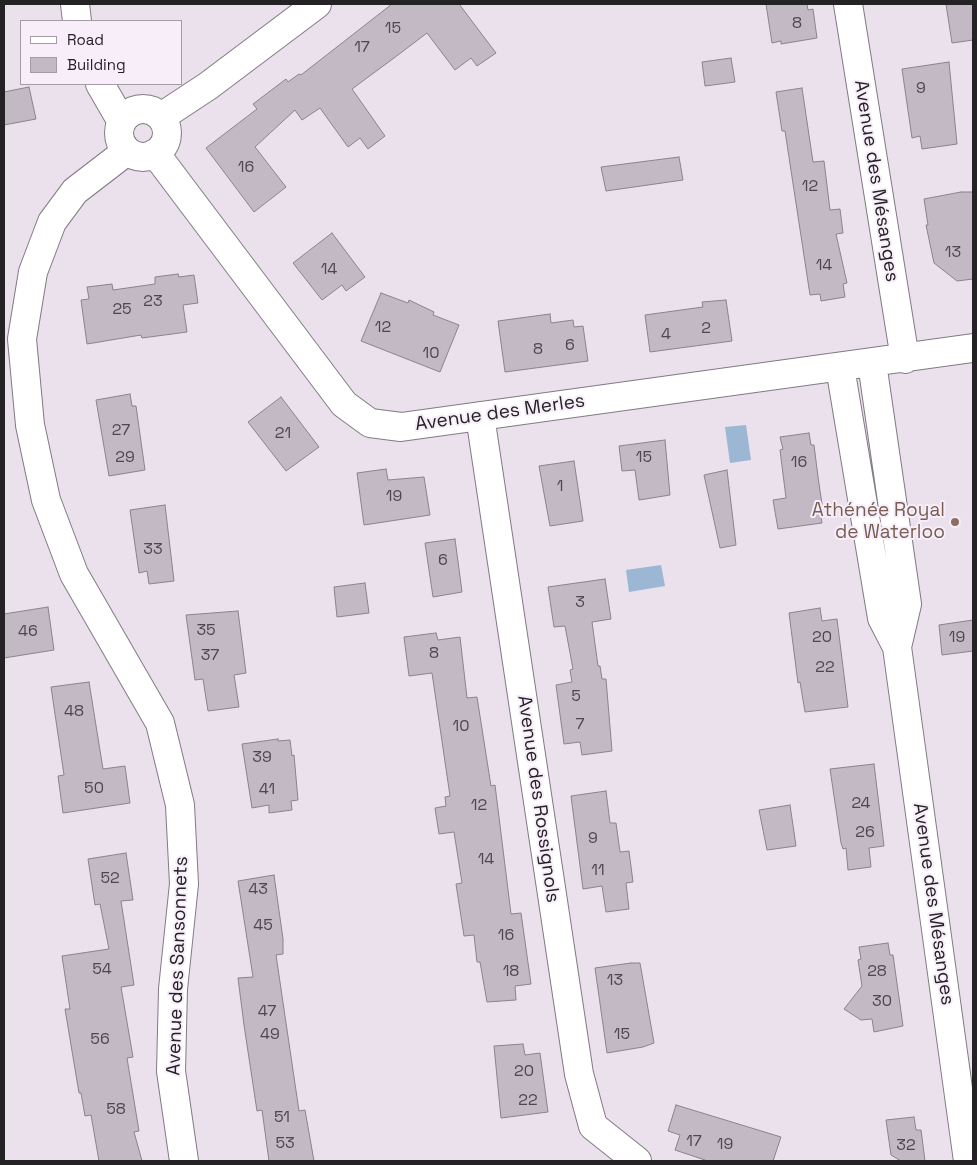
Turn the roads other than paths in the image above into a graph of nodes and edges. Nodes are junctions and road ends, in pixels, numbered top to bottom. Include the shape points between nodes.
1 (75, 4) edge
2 (317, 4) edge
3 (848, 4) edge
4 (77, 20) edge
5 (101, 85) edge
6 (162, 117) junction
7 (122, 122) junction
8 (127, 151) junction
9 (155, 154) junction
10 (973, 348) edge
11 (905, 359) junction
12 (872, 363) junction
13 (840, 367) junction
14 (480, 416) junction
15 (897, 647) junction
16 (184, 1161) edge
17 (637, 1161) edge
18 (968, 1161) edge

1 - 4 street
2 - 6 street
3 - 11 street, Avenue des Mésanges
5 - 7 street
6 - 7 street via 148,109 140,109
6 - 9 street via 166,124 166,141
7 - 8 street via 120,137
8 - 9 street via 141,157
8 - 16 street, Avenue des Sansonnets via 74,191 52,222 33,272 22,339 30,425 46,500 74,574 160,723 180,804 184,884 173,989 172,1071
9 - 14 street, Avenue des Merles via 344,404 370,423 401,427
10 - 11 street, Avenue des Merles
11 - 12 street, Avenue des Merles
12 - 13 street, Avenue des Merles
12 - 15 street, Avenue des Mésanges via 907,604
13 - 14 street, Avenue des Merles
13 - 15 street, Avenue des Mésanges via 882,618
14 - 17 street, Avenue des Rossignols via 579,1074 594,1126
15 - 18 street, Avenue des Mésanges

